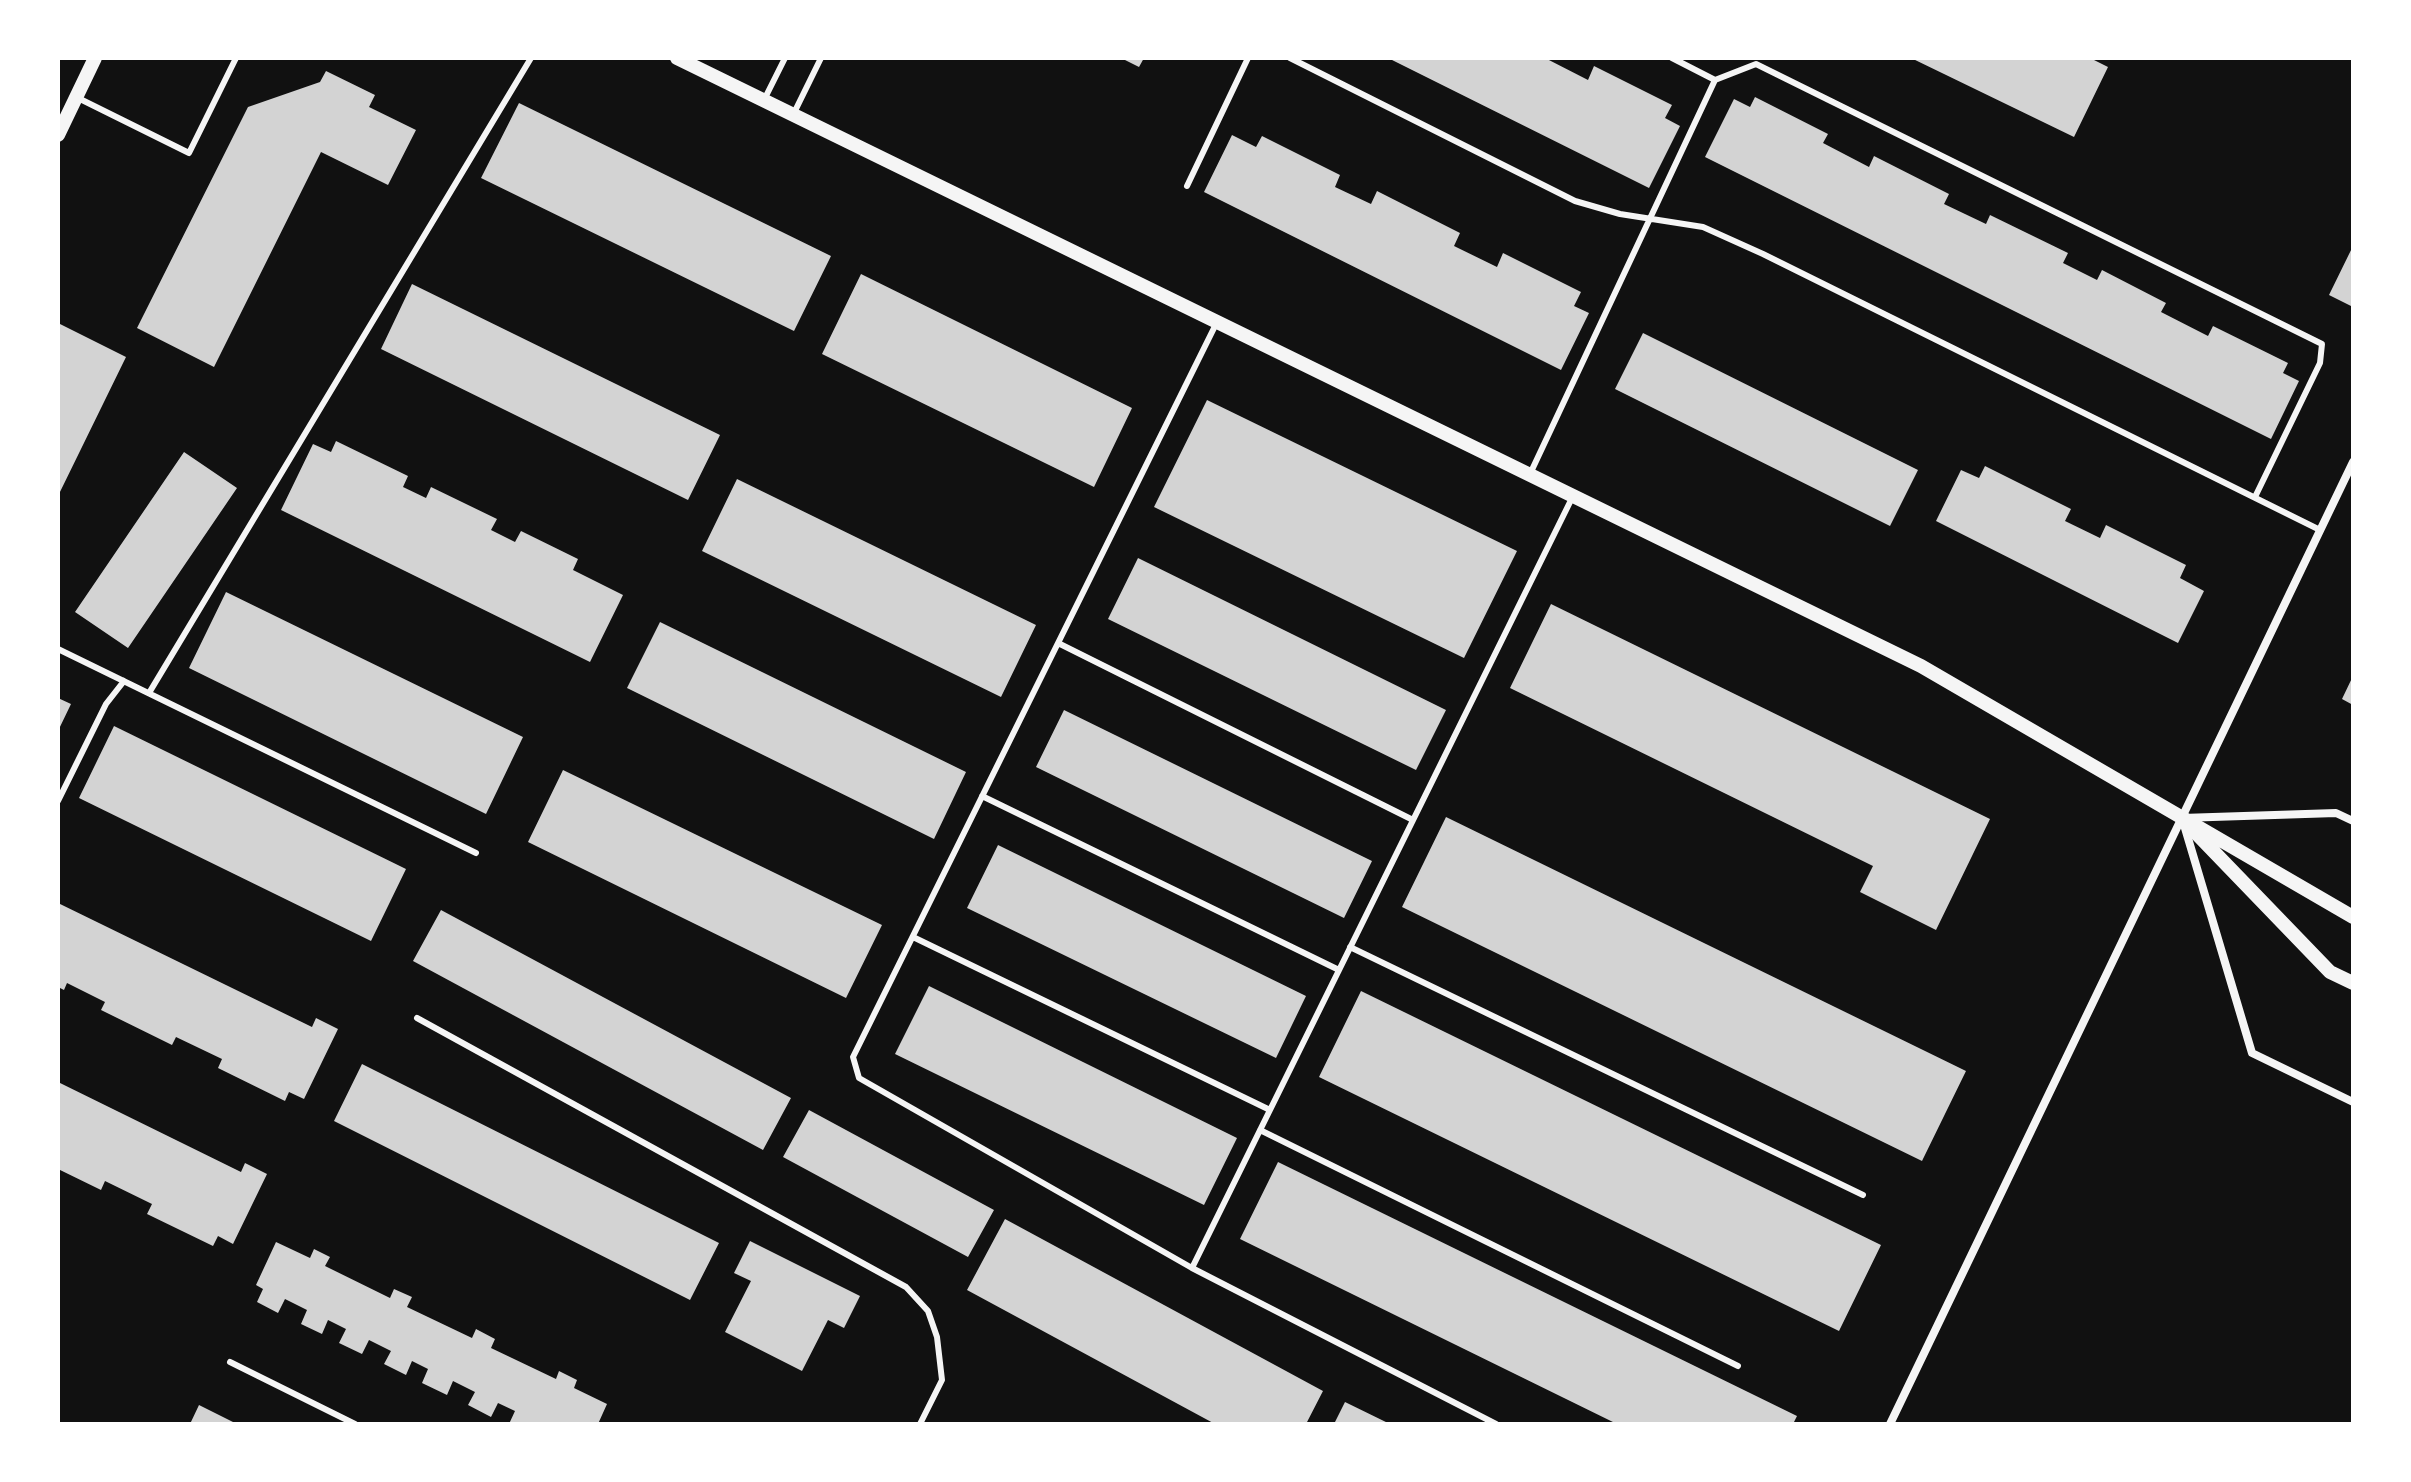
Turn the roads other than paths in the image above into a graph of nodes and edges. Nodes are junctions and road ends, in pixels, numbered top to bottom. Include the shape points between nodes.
1 (95, 58) edge
2 (236, 58) edge
3 (531, 58) edge
4 (677, 58) edge
5 (785, 58) edge
6 (821, 58) edge
7 (1248, 58) edge
8 (1290, 58) edge
9 (1672, 58) edge
10 (1715, 80) junction
11 (76, 97) junction
12 (764, 100) junction
13 (793, 115) junction
14 (58, 135) edge
15 (1187, 186) dead end
16 (1651, 217) junction
17 (1217, 322) junction
18 (2353, 462) edge
19 (1530, 475) junction
20 (1573, 496) junction
21 (2255, 497) junction
22 (2320, 530) junction
23 (1058, 643) junction
24 (58, 649) edge
25 (124, 681) junction
26 (149, 693) junction
27 (982, 796) junction
28 (58, 801) edge
29 (2182, 818) junction
30 (1413, 820) junction
31 (2353, 821) edge
32 (476, 853) dead end
33 (2353, 917) edge
34 (913, 937) junction
35 (1350, 947) junction
36 (1339, 970) junction
37 (2353, 983) edge
38 (417, 1018) dead end
39 (2353, 1102) edge
40 (1270, 1110) junction
41 (1260, 1130) junction
42 (1863, 1195) dead end
43 (1192, 1268) junction
44 (230, 1362) dead end
45 (1738, 1366) dead end
46 (355, 1424) edge
47 (920, 1424) edge
48 (1496, 1424) edge
49 (1890, 1424) edge

1 - 11 street
2 - 11 lane via 189,153
3 - 26 lane
4 - 12 street
5 - 12 lane
6 - 13 lane
7 - 15 lane
8 - 16 lane via 1575,201
9 - 10 lane
10 - 16 lane
10 - 21 lane via 1756,64 2322,344 2320,363
11 - 14 street
12 - 13 street
13 - 17 street
16 - 19 lane
16 - 21 lane via 1703,227 1763,254
17 - 19 street
17 - 23 lane
18 - 22 street
19 - 20 street
20 - 29 street via 1921,666
20 - 30 lane
21 - 22 lane
22 - 29 street
23 - 27 lane
23 - 30 lane
24 - 25 lane
25 - 26 lane
25 - 28 lane via 106,704
26 - 32 lane
27 - 34 lane
27 - 36 lane
29 - 31 street via 2336,813
29 - 33 street
29 - 37 street via 2330,972
29 - 39 street via 2252,1053
29 - 49 street
30 - 35 lane
34 - 40 lane
34 - 43 lane via 853,1057 859,1078
35 - 36 lane
35 - 42 lane
36 - 40 lane
38 - 47 lane via 906,1287 928,1311 942,1380
40 - 41 lane
41 - 43 lane
41 - 45 lane
43 - 48 lane
44 - 46 lane

